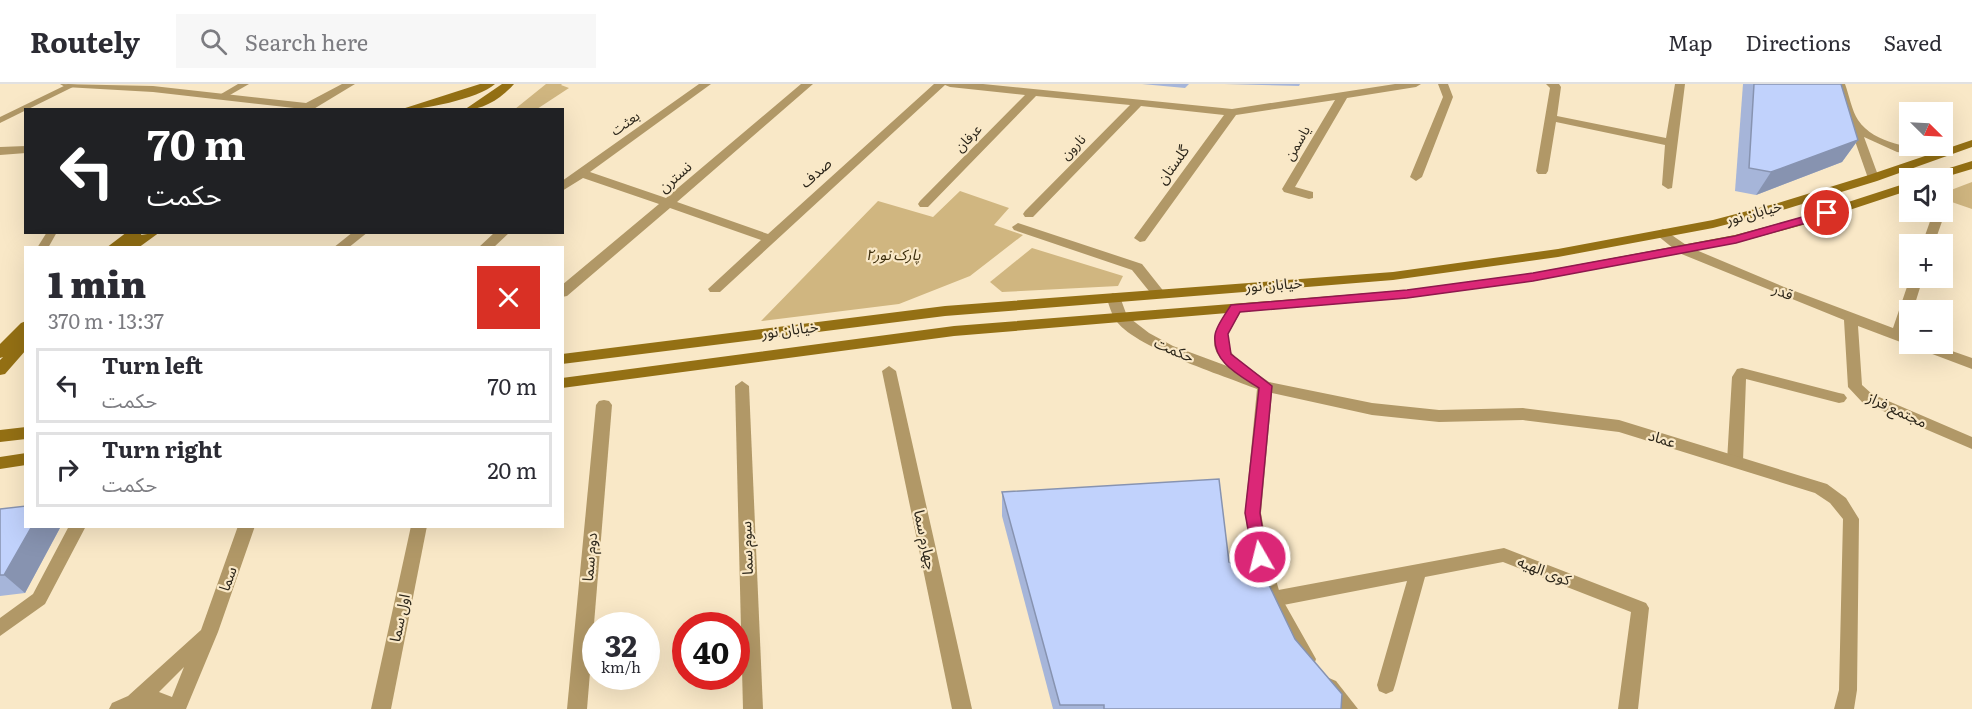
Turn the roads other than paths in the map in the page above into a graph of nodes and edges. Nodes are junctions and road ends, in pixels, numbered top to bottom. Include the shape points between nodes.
1 (245, 84) edge
2 (350, 84) edge
3 (490, 84) edge
4 (509, 84) edge
5 (706, 84) edge
6 (808, 84) edge
7 (940, 84) edge
8 (950, 84) edge
9 (1416, 84) edge
10 (1443, 84) edge
11 (1551, 84) edge
12 (1680, 84) edge
13 (1840, 84) edge
14 (69, 85) edge
15 (129, 86) edge
16 (1033, 93) junction
17 (1343, 94) junction
18 (220, 97) junction
19 (1139, 102) junction
20 (307, 108) edge
21 (412, 108) edge
22 (472, 108) edge
23 (1232, 112) junction
24 (1551, 118) junction
25 (0, 120) edge
26 (1854, 122) junction
27 (1671, 142) junction
28 (1972, 142) edge
29 (1953, 148) edge
30 (24, 149) edge
31 (1899, 149) edge
32 (0, 151) edge
33 (1930, 156) edge
34 (1972, 165) edge
35 (1542, 171) dead end
36 (1953, 171) edge
37 (581, 173) junction
38 (1416, 177) dead end
39 (1873, 178) junction
40 (1668, 185) dead end
41 (564, 186) edge
42 (1899, 190) edge
43 (1308, 195) dead end
44 (669, 204) junction
45 (924, 204) dead end
46 (1029, 214) dead end
47 (1018, 228) dead end
48 (1663, 232) junction
49 (133, 234) edge
50 (151, 234) edge
51 (359, 234) edge
52 (502, 234) edge
53 (1140, 237) dead end
54 (768, 238) junction
55 (115, 246) edge
56 (131, 246) edge
57 (342, 246) edge
58 (486, 246) edge
59 (1684, 250) junction
60 (715, 289) dead end
61 (564, 290) edge
62 (1158, 293) junction
63 (1113, 297) junction
64 (1236, 308) junction
65 (1121, 318) junction
66 (1851, 318) junction
67 (24, 328) edge
68 (1899, 336) edge
69 (24, 342) edge
70 (0, 353) edge
71 (1946, 354) edge
72 (564, 359) edge
73 (1972, 364) edge
74 (0, 370) edge
75 (888, 371) dead end
76 (564, 383) edge
77 (742, 386) dead end
78 (1266, 386) junction
79 (1839, 398) dead end
80 (604, 405) dead end
81 (24, 433) edge
82 (0, 436) edge
83 (1972, 443) edge
84 (24, 459) edge
85 (1735, 461) junction
86 (0, 463) edge
87 (77, 528) edge
88 (246, 528) edge
89 (419, 528) edge
90 (1418, 572) junction
91 (1273, 599) junction
92 (0, 628) edge
93 (209, 633) junction
94 (1386, 686) dead end
95 (127, 706) edge
96 (171, 709) edge
97 (176, 709) edge
98 (381, 709) edge
99 (577, 709) edge
100 (753, 709) edge
101 (962, 709) edge
102 (1348, 709) edge
103 (1628, 709) edge
104 (1844, 709) edge

1 - 18 lane
2 - 20 street
3 - 21 main road
4 - 22 main road
5 - 37 street, بعثت
6 - 44 street, نسترن
7 - 54 street, صدف
8 - 16 street
9 - 17 street
10 - 38 street via 1448,97
11 - 24 street via 1556,87
12 - 27 street
13 - 26 street
14 - 15 street
14 - 25 lane
15 - 18 street
16 - 19 street
16 - 45 street, عرفان
17 - 23 street
17 - 43 street, یاسمن via 1288,189
18 - 20 street
19 - 23 street
19 - 46 street, نارون
23 - 53 street, گلستان
24 - 27 street
24 - 35 street
26 - 31 street via 1866,135
26 - 39 street
27 - 40 street
28 - 29 main road, خیابان نور
30 - 32 street
33 - 39 main road, خیابان نور
34 - 36 main road
37 - 41 street, بعثت
37 - 44 street
39 - 48 main road, خیابان نور via 1713,224
42 - 59 main road, خیابان نور via 1806,220
44 - 54 street
44 - 61 street, نسترن
47 - 62 street via 1137,267
48 - 59 street, قدر
48 - 62 main road, خیابان نور via 1558,253 1393,276
49 - 55 main road
50 - 56 main road
51 - 57 street
52 - 58 street
54 - 60 street, صدف
59 - 64 main road, خیابان نور via 1407,294
59 - 66 street, قدر
62 - 63 main road, خیابان نور
63 - 65 street
63 - 72 main road, خیابان نور via 945,311
64 - 65 main road, خیابان نور
64 - 78 street via 1221,334 1224,355
65 - 76 main road, خیابان نور via 954,331
65 - 78 street, حکمت via 1168,349
66 - 68 street, قدر
66 - 83 street, مجتمع فراز via 1855,387 1867,398
67 - 70 main road
69 - 74 main road
71 - 73 street
75 - 101 street, چهارم سما
77 - 100 street, سوم سما
78 - 85 street, عماد via 1372,409 1439,416 1523,414 1619,426
78 - 91 street via 1253,513 1260,557
79 - 85 street via 1742,373
80 - 99 street, دوم سما
81 - 82 main road
84 - 86 main road
85 - 104 street, عماد via 1815,485 1847,509 1851,519 1848,690
87 - 92 street via 39,599
88 - 93 street, سما
89 - 98 street, اول سما
90 - 91 street, کوی الهیه
90 - 94 street
90 - 103 street, کوی الهیه via 1504,555 1640,608
91 - 102 street via 1305,656
93 - 95 street
93 - 97 street, سما
95 - 96 street via 149,699 161,701

